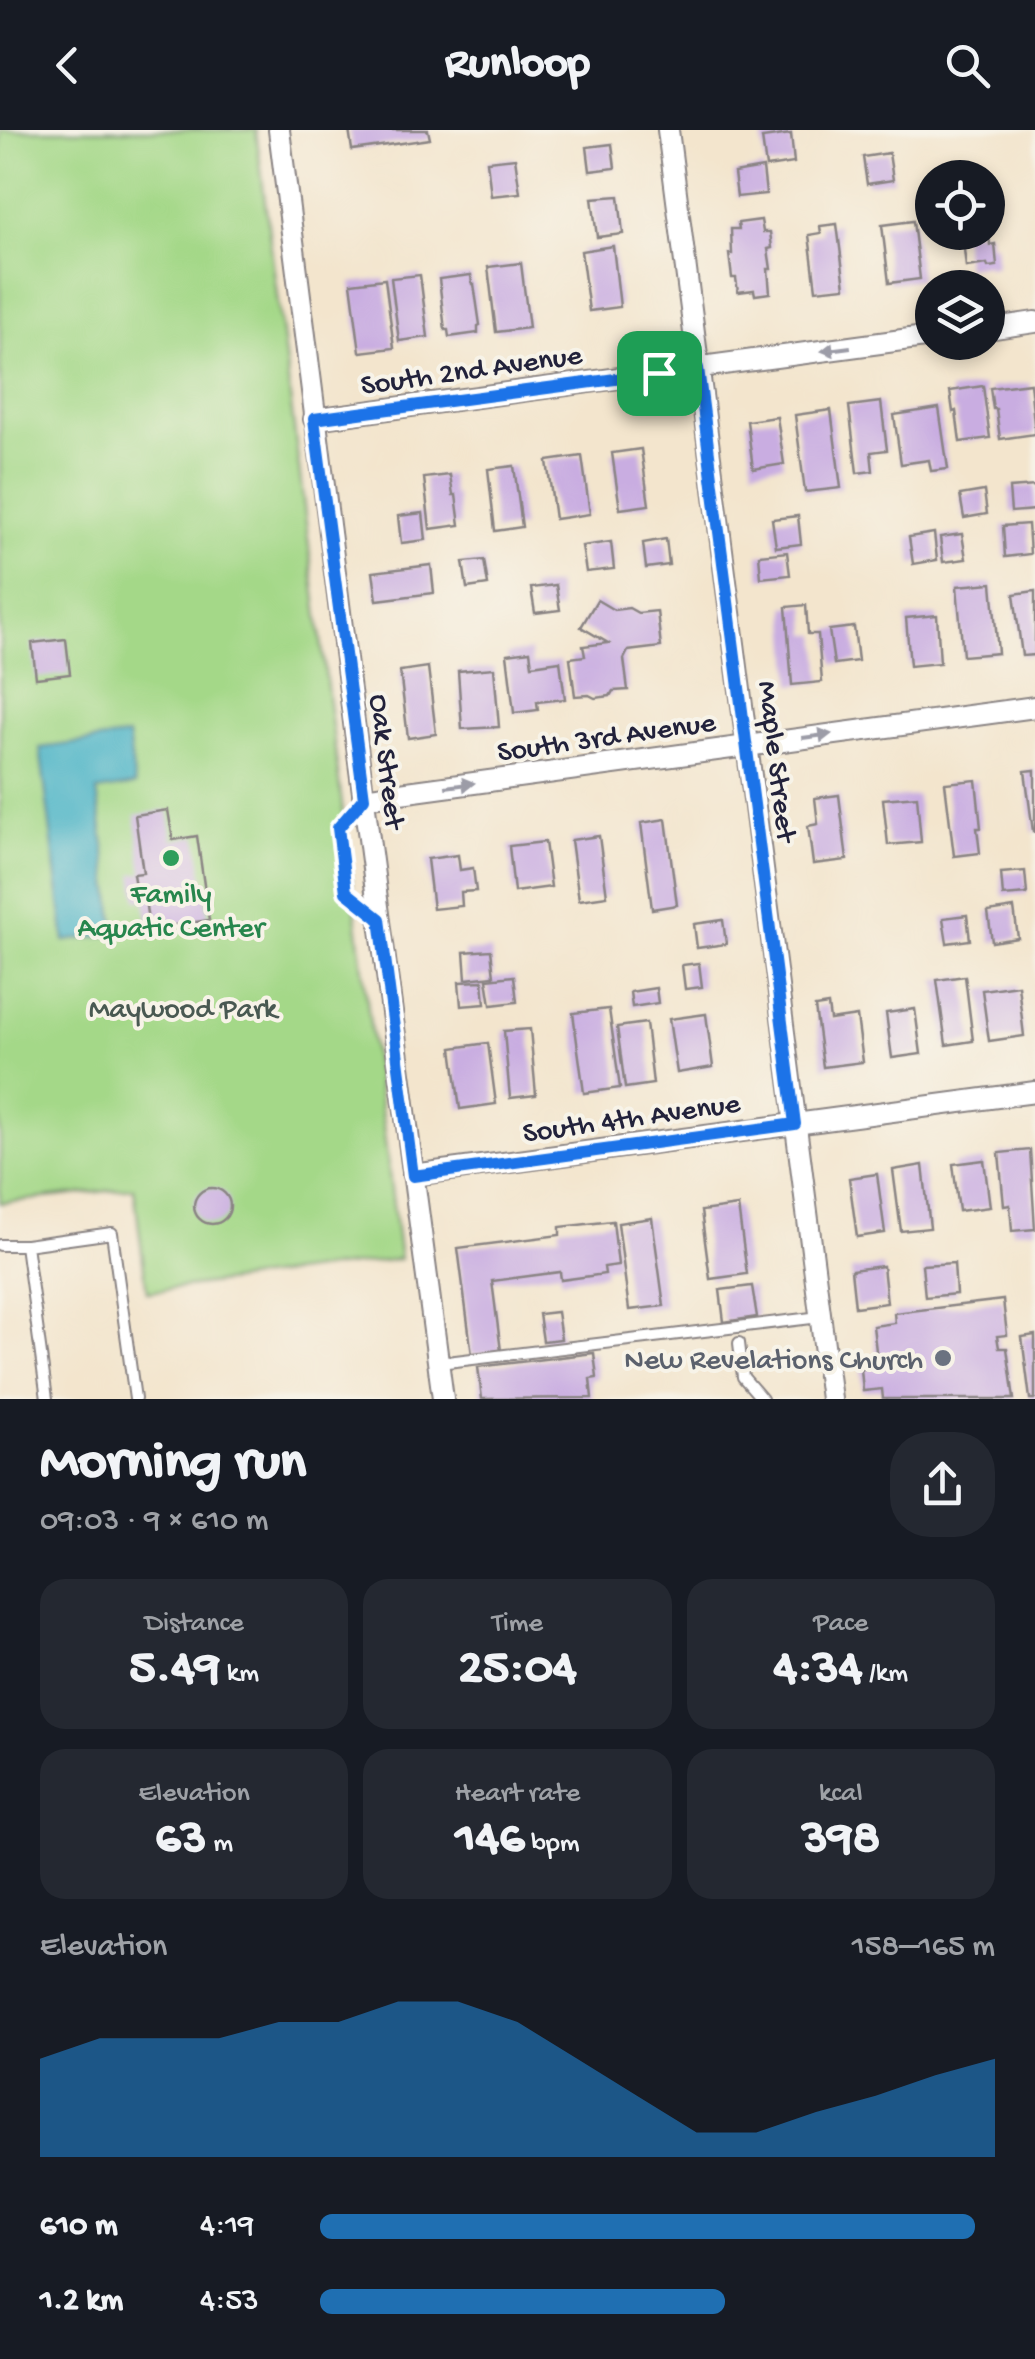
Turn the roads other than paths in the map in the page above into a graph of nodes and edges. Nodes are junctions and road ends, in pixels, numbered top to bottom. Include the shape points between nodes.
1 (279, 130) edge
2 (668, 130) edge
3 (1035, 322) edge
4 (1005, 326) edge
5 (915, 338) edge
6 (698, 368) junction
7 (314, 419) junction
8 (1035, 707) edge
9 (747, 746) junction
10 (364, 798) junction
11 (380, 919) junction
12 (1035, 1092) edge
13 (795, 1124) junction
14 (413, 1176) junction
15 (26, 1244) junction
16 (0, 1245) edge
17 (820, 1317) junction
18 (739, 1343) dead end
19 (439, 1363) junction
20 (48, 1399) edge
21 (135, 1399) edge
22 (443, 1399) edge
23 (762, 1399) edge
24 (831, 1399) edge

1 - 7 street, Oak Street
2 - 6 street, Maple Street
3 - 4 street
5 -> 6 street, South 2nd Avenue
6 - 7 street, South 2nd Avenue
6 - 9 street, Maple Street
7 - 10 street, Oak Street
9 -> 8 street, South 3rd Avenue
10 -> 9 street, South 3rd Avenue
9 - 13 street, Maple Street
10 - 11 street, Oak Street
10 - 11 lane via 338,828 346,892
11 - 14 street, Oak Street
12 - 13 street, South 4th Avenue
13 - 14 street, South 4th Avenue
13 - 17 street, Maple Street
14 - 19 street, Oak Street
15 - 16 lane
15 - 20 lane
15 - 21 lane via 112,1232
17 - 19 lane
17 - 24 street, Maple Street
18 - 23 lane via 742,1377
19 - 22 street, Oak Street

